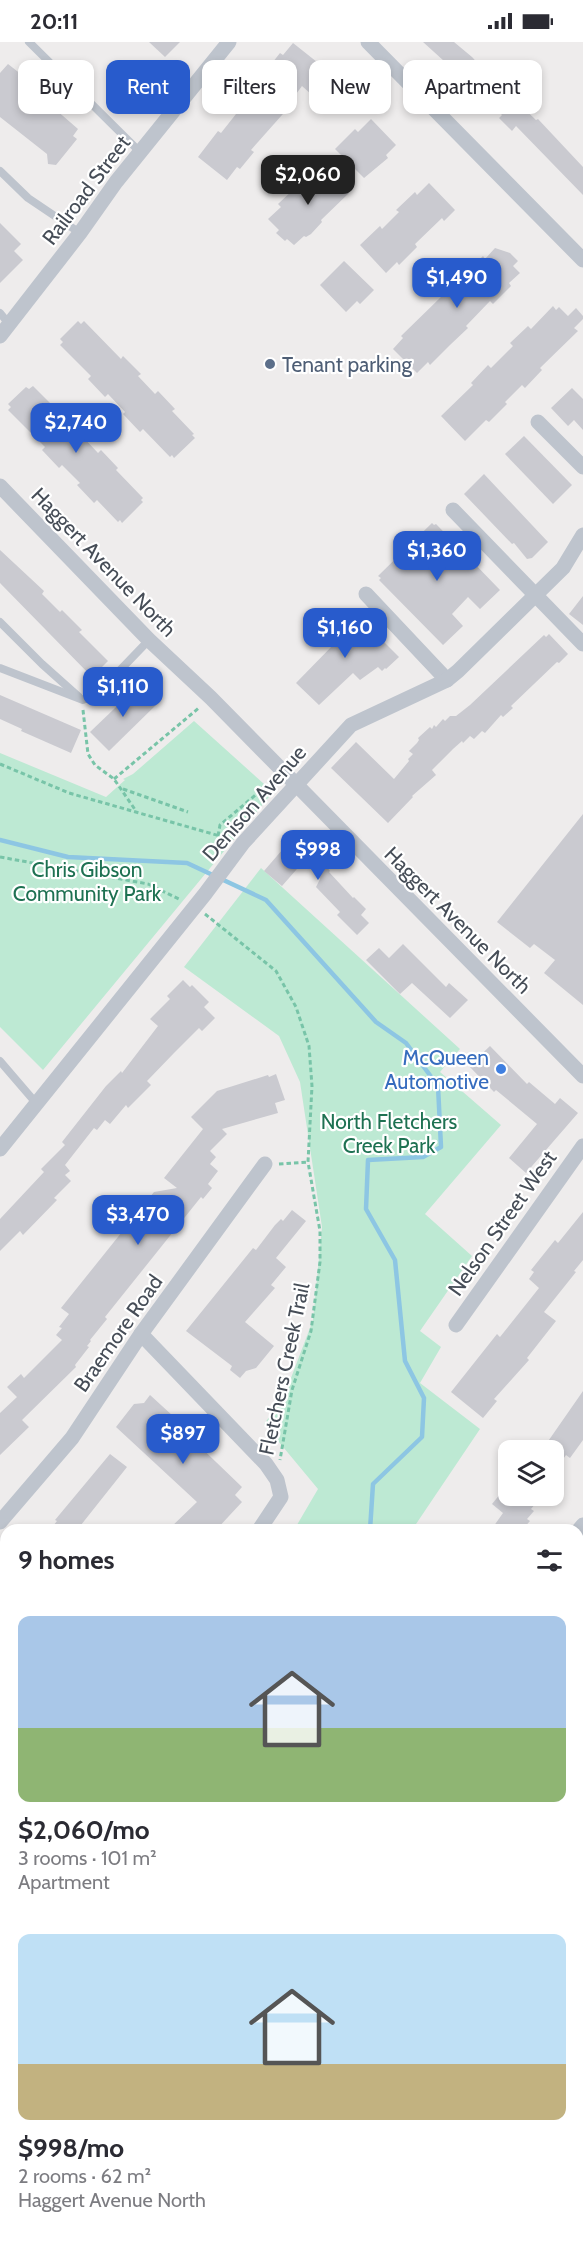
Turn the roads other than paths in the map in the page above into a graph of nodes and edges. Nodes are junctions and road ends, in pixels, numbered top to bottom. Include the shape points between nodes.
1 (29, 42) edge
2 (229, 42) edge
3 (368, 42) edge
4 (140, 152) junction
5 (0, 171) edge
6 (80, 233) junction
7 (583, 260) edge
8 (3, 324) edge
9 (538, 422) dead end
10 (583, 467) edge
11 (1, 490) edge
12 (453, 510) dead end
13 (583, 535) edge
14 (366, 594) dead end
15 (536, 596) junction
16 (0, 622) edge
17 (149, 640) junction
18 (583, 644) edge
19 (0, 668) edge
20 (447, 680) junction
21 (83, 700) junction
22 (294, 785) junction
23 (0, 1061) edge
24 (583, 1076) edge
25 (36, 1103) junction
26 (583, 1146) edge
27 (0, 1149) edge
28 (265, 1164) road end
29 (456, 1325) dead end
30 (141, 1334) junction
31 (0, 1522) edge
32 (263, 1524) edge

1 - 4 lane
2 - 4 street, Railroad Street
3 - 7 street
4 - 6 street, Railroad Street
5 - 6 lane via 28,198
6 - 8 street, Railroad Street
9 - 10 street
11 - 17 street, Haggert Avenue North
12 - 15 street
13 - 15 street, Denison Avenue via 563,568
14 - 20 street
15 - 18 street
15 - 20 street, Denison Avenue
16 - 21 lane
17 - 21 lane via 99,692
17 - 22 street, Haggert Avenue North
19 - 21 lane
20 - 22 street, Denison Avenue via 351,725
22 - 24 street, Haggert Avenue North
22 - 25 street, Denison Avenue via 243,843
23 - 25 lane
25 - 27 street, Denison Avenue
26 - 29 street, Nelson Street West
28 - 30 street, Braemore Road
30 - 31 street, Braemore Road via 72,1438
30 - 32 street via 277,1480 281,1497

